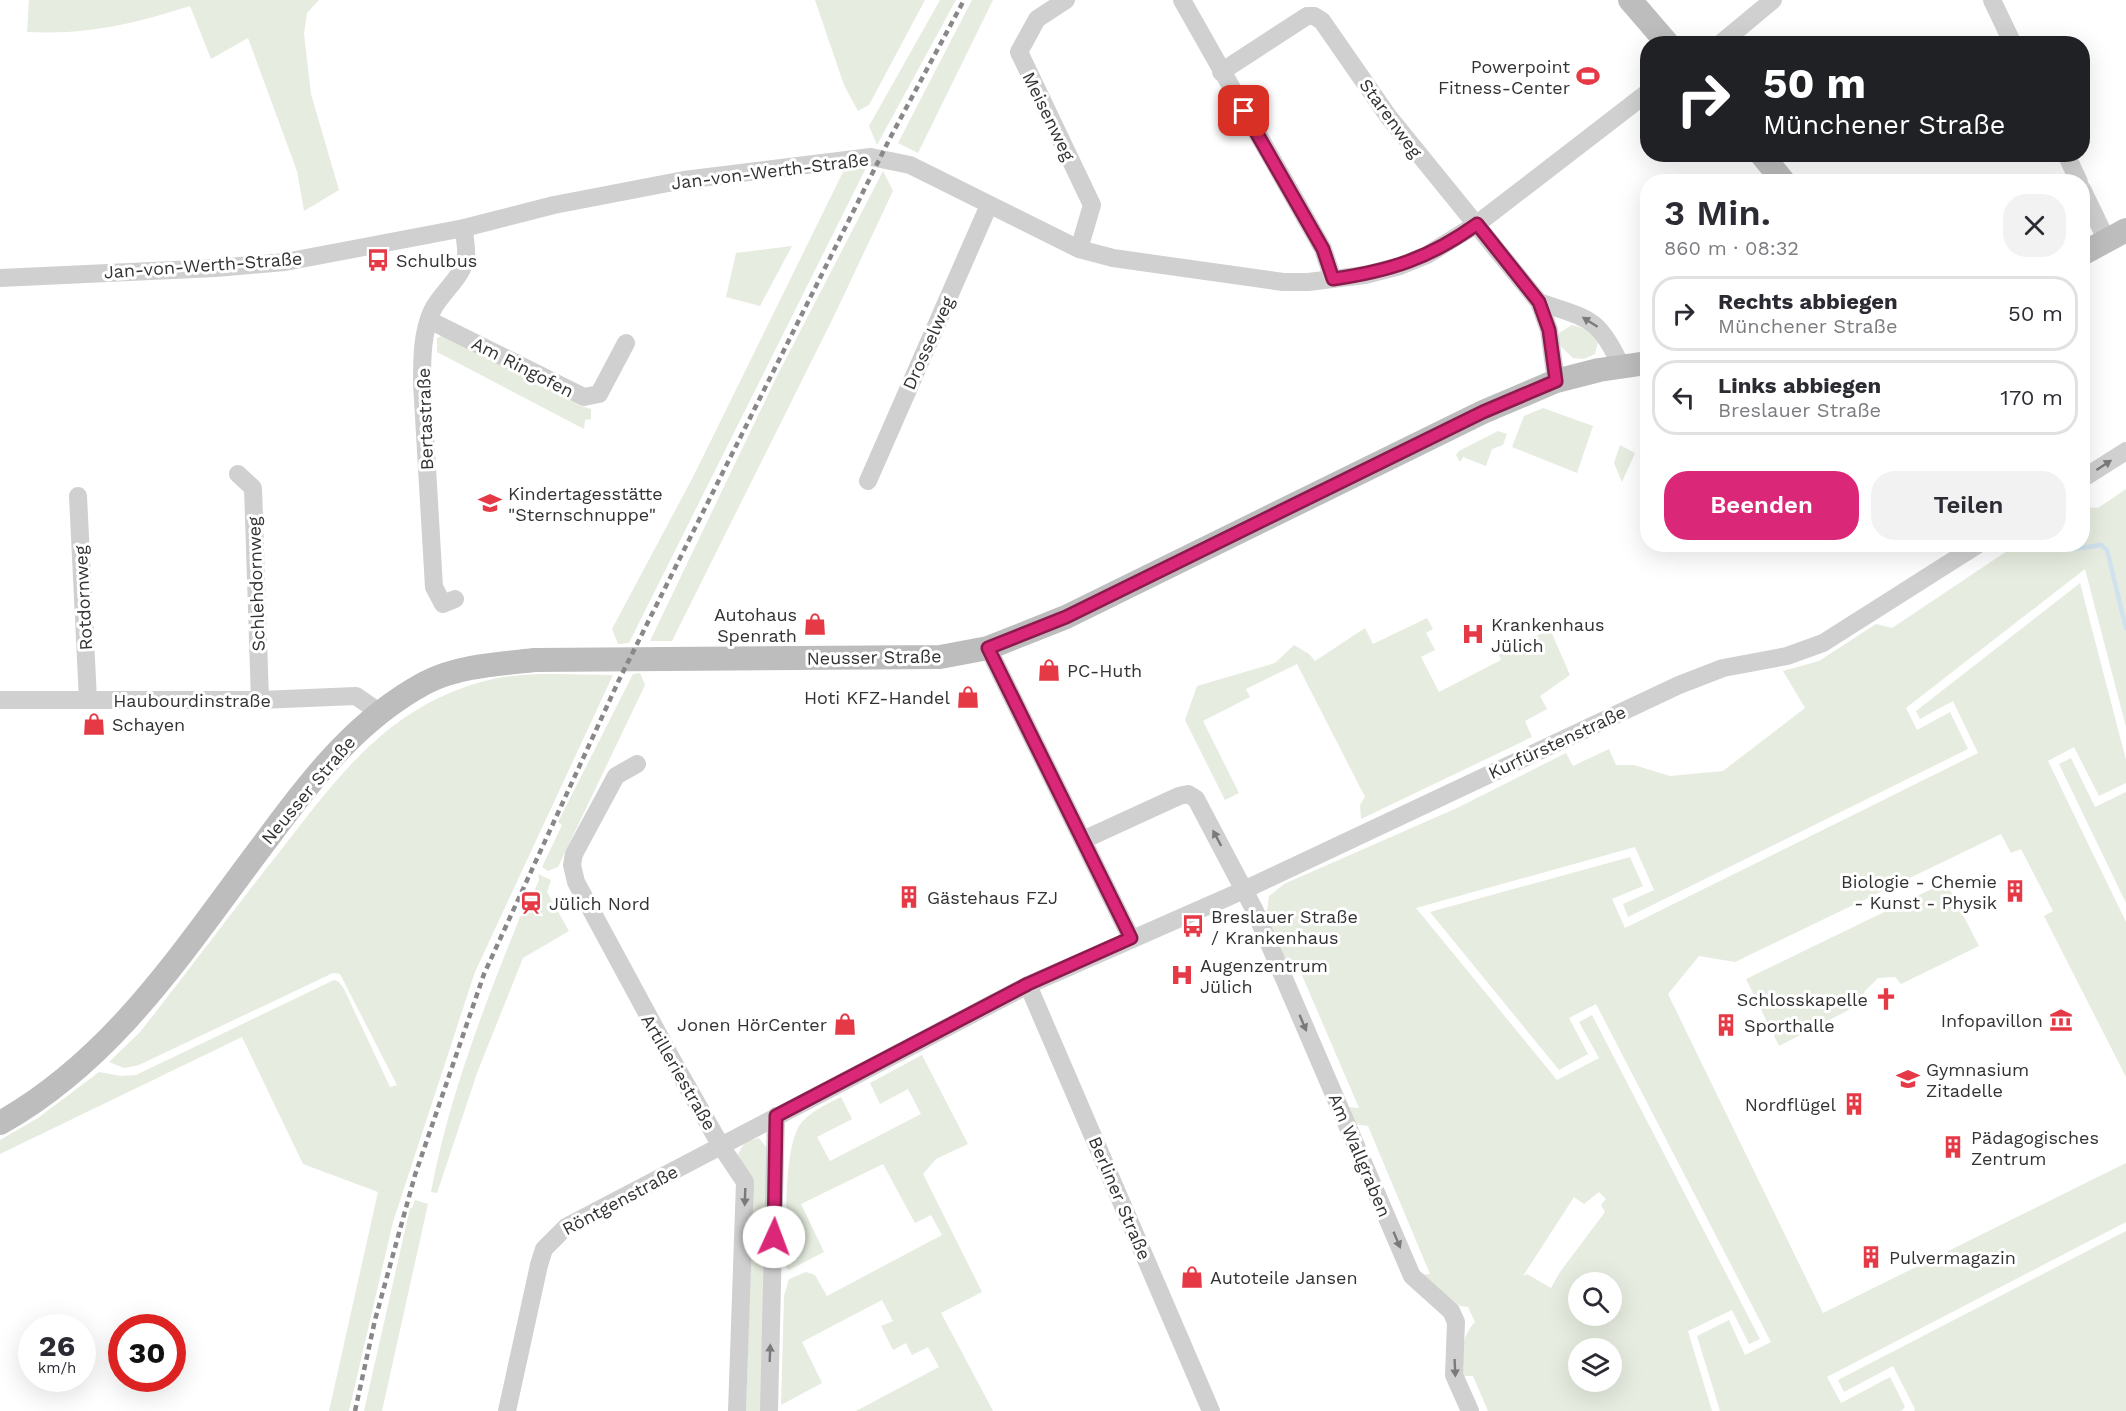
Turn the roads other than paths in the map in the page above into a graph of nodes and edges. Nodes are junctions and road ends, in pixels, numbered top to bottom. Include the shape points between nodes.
1 (1066, 0) edge
2 (1182, 0) edge
3 (1630, 0) edge
4 (1773, 0) edge
5 (1992, 0) edge
6 (1661, 36) edge
7 (1730, 36) edge
8 (2009, 36) edge
9 (1221, 72) junction
10 (1640, 98) edge
11 (1768, 162) edge
12 (1777, 174) edge
13 (2090, 200) edge
14 (989, 205) junction
15 (1477, 224) junction
16 (464, 228) junction
17 (2116, 235) edge
18 (1079, 249) junction
19 (2090, 250) edge
20 (0, 278) edge
21 (1333, 279) junction
22 (1539, 302) junction
23 (429, 320) junction
24 (626, 343) dead end
25 (1640, 364) edge
26 (1621, 366) junction
27 (1556, 381) junction
28 (2126, 451) edge
29 (238, 474) dead end
30 (2090, 474) edge
31 (868, 481) dead end
32 (78, 496) dead end
33 (1966, 552) edge
34 (455, 599) dead end
35 (988, 648) junction
36 (0, 700) edge
37 (88, 700) junction
38 (260, 700) junction
39 (379, 712) junction
40 (637, 764) dead end
41 (1083, 840) junction
42 (1244, 890) junction
43 (1131, 938) junction
44 (1028, 984) junction
45 (776, 1116) junction
46 (0, 1123) edge
47 (721, 1146) junction
48 (507, 1411) edge
49 (738, 1411) edge
50 (768, 1411) edge
51 (1211, 1411) edge
52 (1470, 1411) edge

1 - 18 street, Meisenweg via 1037,19 1018,52 1092,205
2 - 9 street
3 - 6 main road
4 - 7 street
5 - 8 street
9 - 15 street, Starenweg via 1307,16 1314,16 1322,21 1388,116
9 - 21 street via 1323,249
10 - 15 street, Jan-von-Werth-Straße
11 - 12 main road
13 - 17 street
14 - 16 street, Jan-von-Werth-Straße via 910,165 871,157 684,180
14 - 18 street, Jan-von-Werth-Straße
14 - 31 street, Drosselweg
15 - 21 street, Jan-von-Werth-Straße via 1452,242 1400,266
15 - 22 street
16 - 20 street, Jan-von-Werth-Straße via 285,262
16 - 23 street, Bertastraße via 466,256
17 - 19 main road
18 - 21 street, Jan-von-Werth-Straße via 1113,258 1282,282
26 -> 22 street via 1604,332 1590,320
22 - 27 street via 1549,330
23 - 24 street, Am Ringofen via 592,398 599,394
23 - 34 street, Bertastraße via 422,355 422,383 434,587 443,604
25 - 26 main road, Neusser Straße
26 - 27 main road, Neusser Straße
27 - 35 main road, Neusser Straße via 1483,412 1066,617
30 -> 28 street
29 - 38 street, Schlehdornweg via 253,488
32 - 37 street, Rotdornweg
33 - 42 street, Kurfürstenstraße via 1823,643 1787,656 1723,668 1678,685
35 - 39 main road, Neusser Straße via 940,657 602,659 487,665 426,682
35 - 41 street
36 - 37 street, Haubourdinstraße
37 - 38 street, Haubourdinstraße
38 - 39 street, Haubourdinstraße via 356,696
39 - 46 main road, Neusser Straße via 341,746 117,1033 61,1083
40 - 47 street, Artilleriestraße via 616,776 574,854 572,865 576,882 624,973
42 -> 41 street, Am Wallgraben via 1196,799 1188,794
41 - 43 street
42 - 43 street, Kurfürstenstraße
42 -> 52 street, Am Wallgraben via 1412,1276 1451,1311 1456,1322 1454,1375
43 - 44 street, Kurfürstenstraße
44 - 45 street, Röntgenstraße
44 - 51 street, Berliner Straße
45 - 47 street, Röntgenstraße
50 -> 45 street
47 - 48 street, Röntgenstraße via 566,1227 544,1249
47 -> 49 street, Artilleriestraße via 745,1182

